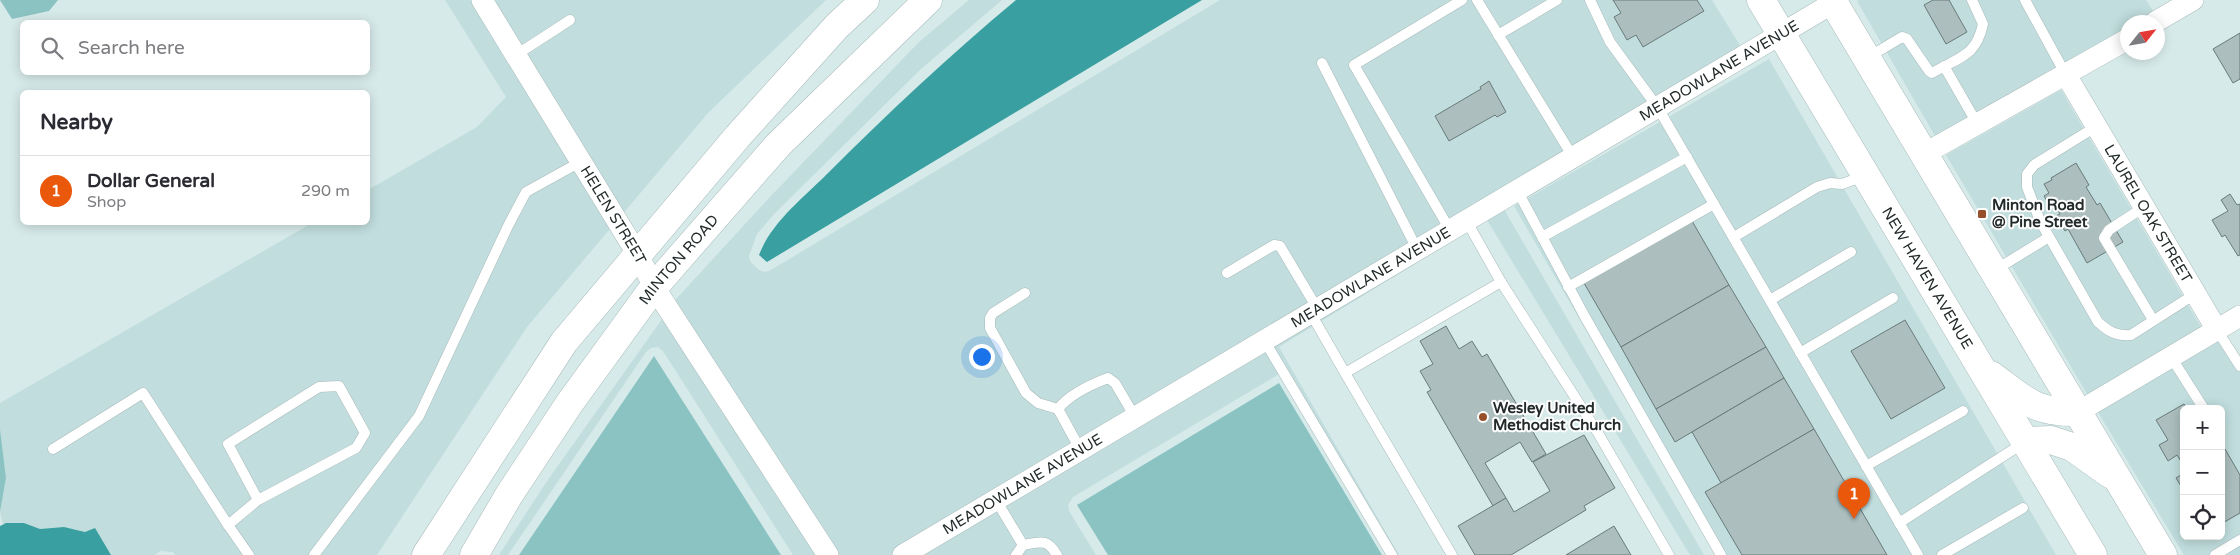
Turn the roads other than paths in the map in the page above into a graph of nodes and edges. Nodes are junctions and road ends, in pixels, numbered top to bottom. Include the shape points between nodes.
1 (482, 0) edge
2 (865, 0) edge
3 (928, 0) edge
4 (1462, 0) edge
5 (1477, 0) edge
6 (1557, 0) edge
7 (1590, 0) edge
8 (1761, 0) edge
9 (1972, 0) edge
10 (2025, 0) edge
11 (2193, 0) edge
12 (1834, 1) edge
13 (2165, 17) edge
14 (570, 20) dead end
15 (1782, 34) junction
16 (1498, 35) junction
17 (2120, 44) edge
18 (516, 56) junction
19 (1867, 58) junction
20 (1322, 63) dead end
21 (1944, 66) junction
22 (2066, 75) junction
23 (1658, 108) junction
24 (1978, 125) junction
25 (2097, 126) junction
26 (1924, 154) junction
27 (1573, 157) junction
28 (1687, 157) junction
29 (582, 161) junction
30 (1866, 175) junction
31 (1517, 190) junction
32 (1714, 204) junction
33 (2144, 206) junction
34 (1458, 225) junction
35 (1542, 237) junction
36 (2049, 237) junction
37 (1734, 238) junction
38 (1417, 249) junction
39 (1851, 252) dead end
40 (638, 254) junction
41 (1994, 271) junction
42 (1227, 273) dead end
43 (1501, 282) junction
44 (1568, 287) junction
45 (654, 288) junction
46 (1025, 293) dead end
47 (2195, 294) junction
48 (1894, 298) dead end
49 (1770, 300) junction
50 (1314, 310) junction
51 (2240, 316) edge
52 (2153, 320) junction
53 (2217, 330) junction
54 (1264, 340) junction
55 (1800, 353) junction
56 (2171, 357) junction
57 (1978, 365) junction
58 (2240, 366) edge
59 (1345, 373) junction
60 (2201, 405) edge
61 (1058, 409) junction
62 (1963, 411) dead end
63 (2078, 412) junction
64 (1135, 417) junction
65 (2026, 441) junction
66 (53, 449) dead end
67 (1080, 449) junction
68 (1866, 466) junction
69 (2118, 479) junction
70 (258, 500) junction
71 (996, 500) junction
72 (2024, 508) dead end
73 (1899, 523) junction
74 (228, 525) junction
75 (2240, 540) edge
76 (1023, 545) junction
77 (906, 554) edge
78 (2222, 554) edge
79 (250, 555) edge
80 (314, 555) edge
81 (426, 555) edge
82 (474, 555) edge
83 (828, 555) edge
84 (1016, 555) edge
85 (1056, 555) edge
86 (1392, 555) edge
87 (1452, 555) edge
88 (1669, 555) edge
89 (1721, 555) edge
90 (1918, 555) edge
91 (1942, 555) edge
92 (2093, 555) edge
93 (2163, 555) edge

1 - 18 street, HELEN STREET
2 - 40 main road via 837,26 738,136
3 - 45 main road, MINTON ROAD via 778,145
4 - 34 lane via 1354,65
5 - 16 lane
6 - 16 lane
7 - 23 lane via 1610,42
8 - 15 main road, NEW HAVEN AVENUE
9 - 21 lane via 1983,24 1978,43 1970,52
10 - 22 lane
11 - 13 street
12 - 15 street, MEADOWLANE AVENUE
12 - 19 main road
14 - 18 lane
15 - 23 street, MEADOWLANE AVENUE
15 - 30 main road, NEW HAVEN AVENUE
16 - 27 lane
17 - 22 street
18 - 29 street, HELEN STREET
19 - 21 lane via 1902,37 1907,39 1929,72
19 - 26 main road
20 - 38 lane
21 - 24 lane
22 - 24 street
22 - 25 street, LAUREL OAK STREET
23 - 27 street, MEADOWLANE AVENUE
23 - 28 lane
24 - 26 street
25 - 33 street, LAUREL OAK STREET
25 - 36 lane via 2045,158 2027,174 2031,203
26 - 41 main road
27 - 31 street, MEADOWLANE AVENUE
28 - 32 lane
28 - 35 lane
29 - 40 street, HELEN STREET
29 - 80 lane via 526,192 419,416
30 - 37 lane via 1842,184 1817,187
30 - 57 main road, NEW HAVEN AVENUE
31 - 34 street, MEADOWLANE AVENUE
31 - 35 lane
32 - 37 lane
32 - 44 lane
33 - 47 street, LAUREL OAK STREET
33 - 52 lane via 2109,230 2104,238
34 - 38 street, MEADOWLANE AVENUE
34 - 43 lane
35 - 44 lane
36 - 41 lane
36 - 52 lane via 2098,322 2108,332 2130,335
37 - 49 lane
38 - 50 street, MEADOWLANE AVENUE
39 - 49 lane
40 - 45 street, HELEN STREET
40 - 81 main road via 564,342
41 - 63 main road
42 - 50 lane via 1274,245 1280,246
43 - 59 lane
43 - 88 lane via 1598,433
44 - 89 lane
45 - 82 main road, MINTON ROAD via 565,410
45 - 83 street, HELEN STREET
46 - 61 lane via 993,313 990,328 1026,393 1038,403
47 - 52 lane
47 - 53 street, LAUREL OAK STREET
48 - 55 lane
49 - 55 lane
50 - 54 street, MEADOWLANE AVENUE
50 - 59 lane
51 - 53 street
53 - 56 street
53 - 58 lane
54 - 64 street, MEADOWLANE AVENUE
54 - 86 lane
55 - 68 lane
56 - 60 lane
56 - 63 street
57 - 63 main road via 2032,406 2056,412
57 - 65 main road, NEW HAVEN AVENUE
59 - 87 lane
61 - 64 lane via 1062,403 1108,378 1115,383
61 - 67 lane
62 - 68 lane
63 - 69 main road
64 - 67 street, MEADOWLANE AVENUE
65 - 69 main road via 2050,440 2072,447
65 - 73 lane
65 - 92 main road, NEW HAVEN AVENUE
66 - 74 lane via 142,393
67 - 71 street, MEADOWLANE AVENUE
68 - 73 lane
69 - 93 main road
70 - 70 lane via 356,448 365,433 339,386 319,386 228,444
70 - 74 lane
71 - 76 lane
71 - 77 street, MEADOWLANE AVENUE
72 - 91 lane
73 - 90 lane
74 - 79 lane
75 - 78 lane
76 - 84 lane
76 - 85 lane via 1047,543

